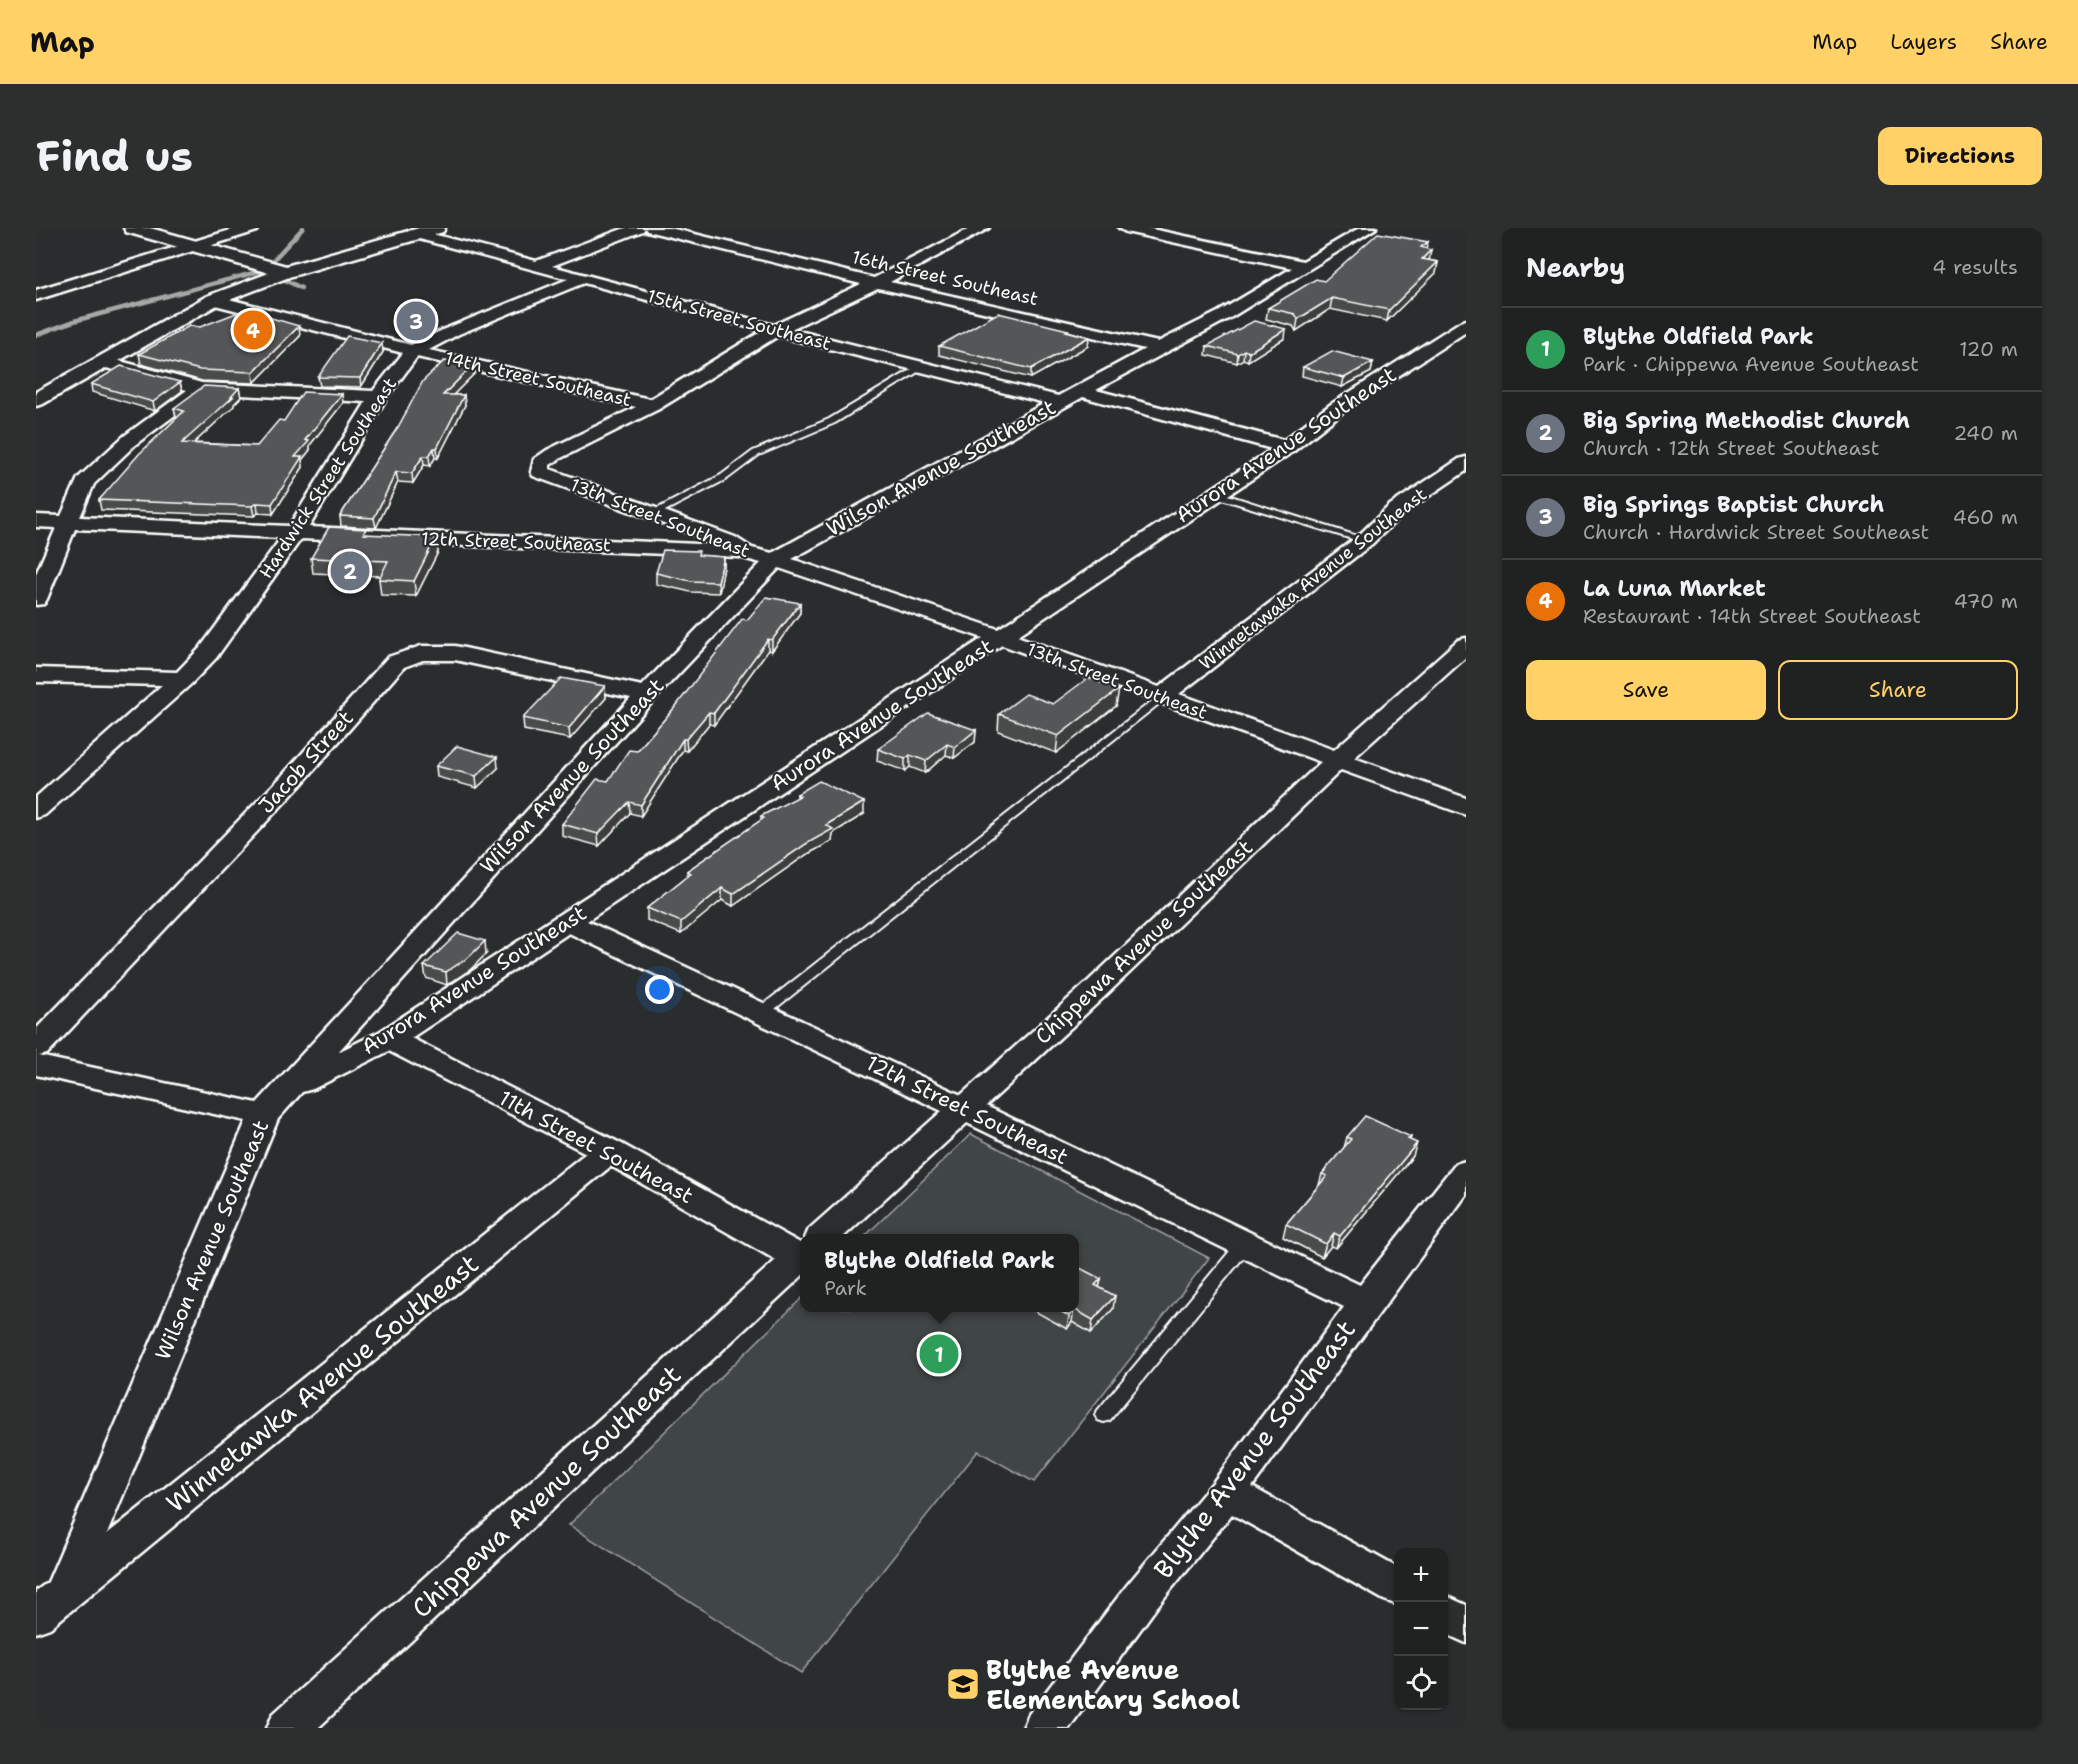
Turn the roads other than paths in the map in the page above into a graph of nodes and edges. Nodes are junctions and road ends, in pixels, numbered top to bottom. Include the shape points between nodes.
1 (132, 228) edge
2 (252, 228) edge
3 (387, 228) edge
4 (437, 228) edge
5 (638, 228) edge
6 (652, 228) edge
7 (982, 228) edge
8 (1126, 228) edge
9 (1369, 228) edge
10 (417, 234) junction
11 (194, 246) junction
12 (361, 250) junction
13 (1306, 266) junction
14 (536, 267) junction
15 (286, 272) junction
16 (582, 279) junction
17 (876, 283) junction
18 (36, 295) edge
19 (213, 300) junction
20 (1224, 315) junction
21 (1245, 320) dead end
22 (1466, 325) edge
23 (776, 330) junction
24 (1160, 347) junction
25 (413, 351) junction
26 (105, 362) junction
27 (922, 367) junction
28 (201, 388) junction
29 (1081, 391) junction
30 (378, 397) junction
31 (36, 400) edge
32 (1061, 402) junction
33 (653, 405) junction
34 (1287, 447) junction
35 (1466, 463) edge
36 (1215, 494) junction
37 (654, 513) junction
38 (36, 521) edge
39 (68, 522) junction
40 (295, 533) junction
41 (1365, 540) junction
42 (744, 552) junction
43 (775, 560) junction
44 (36, 599) edge
45 (1000, 638) junction
46 (1466, 645) edge
47 (36, 675) edge
48 (183, 679) junction
49 (647, 694) junction
50 (1161, 697) junction
51 (1336, 761) junction
52 (1466, 807) edge
53 (36, 810) edge
54 (567, 922) junction
55 (761, 1013) junction
56 (389, 1039) junction
57 (36, 1047) edge
58 (36, 1065) edge
59 (287, 1089) junction
60 (963, 1108) junction
61 (264, 1115) junction
62 (609, 1151) junction
63 (1466, 1172) edge
64 (825, 1234) edge
65 (1245, 1244) junction
66 (800, 1246) edge
67 (800, 1257) edge
68 (1366, 1303) junction
69 (1104, 1415) dead end
70 (1227, 1492) junction
71 (1394, 1586) edge
72 (63, 1593) junction
73 (36, 1615) edge
74 (1448, 1616) edge
75 (1466, 1625) edge
76 (288, 1728) edge
77 (1044, 1728) edge

1 - 11 main road
2 - 11 street
3 - 12 main road
4 - 10 main road
5 - 14 street
6 - 17 street, 16th Street Southeast
7 - 17 street
8 - 13 street
9 - 13 street, Wilson Avenue Southeast
10 - 12 main road
10 - 14 street, 15th Street Southeast
11 - 15 main road
11 - 18 street
12 - 15 main road
13 - 20 street, Wilson Avenue Southeast
14 - 16 street, 15th Street Southeast
15 - 19 main road
16 - 23 street, 15th Street Southeast
16 - 25 street, Hardwick Street Southeast
17 - 23 street
17 - 24 street, 16th Street Southeast
19 - 25 street, 14th Street Southeast
19 - 26 main road
20 - 21 street
20 - 24 street, Wilson Avenue Southeast
22 - 34 street, Aurora Avenue Southeast via 1337,408
23 - 27 street, 15th Street Southeast
23 - 33 street
24 - 29 street, Wilson Avenue Southeast
25 - 30 street, Hardwick Street Southeast
25 - 33 street, 14th Street Southeast
26 - 28 street
26 - 31 main road
27 - 32 street, 15th Street Southeast
27 - 37 lane via 832,421 756,453 724,477
28 - 30 street
28 - 39 street via 130,440 84,482
29 - 32 street, Wilson Avenue Southeast
29 - 34 street
30 - 40 street, Hardwick Street Southeast
32 - 43 street, Wilson Avenue Southeast
33 - 37 street, 13th Street Southeast via 554,453 541,463 540,472
34 - 36 street, Aurora Avenue Southeast
35 - 41 street, Winnetawaka Avenue Southeast via 1397,509
36 - 41 lane
36 - 45 street, Aurora Avenue Southeast
37 - 42 street, 13th Street Southeast via 728,541
38 - 39 street, 12th Street Southeast
39 - 40 street, 12th Street Southeast
39 - 44 street
40 - 42 street, 12th Street Southeast
40 - 48 street, Hardwick Street Southeast via 208,652
41 - 50 street, Winnetawaka Avenue Southeast
42 - 43 street, 13th Street Southeast
43 - 45 street, 13th Street Southeast
43 - 49 street, Wilson Avenue Southeast
45 - 50 street, 13th Street Southeast
45 - 54 street, Aurora Avenue Southeast
46 - 51 street, Chippewa Avenue Southeast
47 - 48 street
48 - 53 street, Hardwick Street Southeast
49 - 57 street, Jacob Street via 454,653 421,653 396,662 291,781
49 - 59 street, Wilson Avenue Southeast
50 - 51 street, 13th Street Southeast
50 - 55 lane
51 - 52 street, 13th Street Southeast
51 - 60 street, Chippewa Avenue Southeast via 1094,991
54 - 55 street, 12th Street Southeast
54 - 56 street, Aurora Avenue Southeast
55 - 60 street, 12th Street Southeast
56 - 59 street, Aurora Avenue Southeast
56 - 62 street, 11th Street Southeast
58 - 61 street
59 - 61 street, Wilson Avenue Southeast
60 - 64 street, Chippewa Avenue Southeast
60 - 65 street, 12th Street Southeast
61 - 72 street, Wilson Avenue Southeast
62 - 66 street, 11th Street Southeast
62 - 72 street, Winnetawka Avenue Southeast
63 - 68 street, Blythe Avenue Southeast
65 - 68 street, 12th Street Southeast
65 - 69 lane
67 - 76 street, Chippewa Avenue Southeast
68 - 70 street, Blythe Avenue Southeast
70 - 71 street
70 - 77 street, Blythe Avenue Southeast via 1142,1596
72 - 73 street, Winnetawka Avenue Southeast
74 - 75 street

